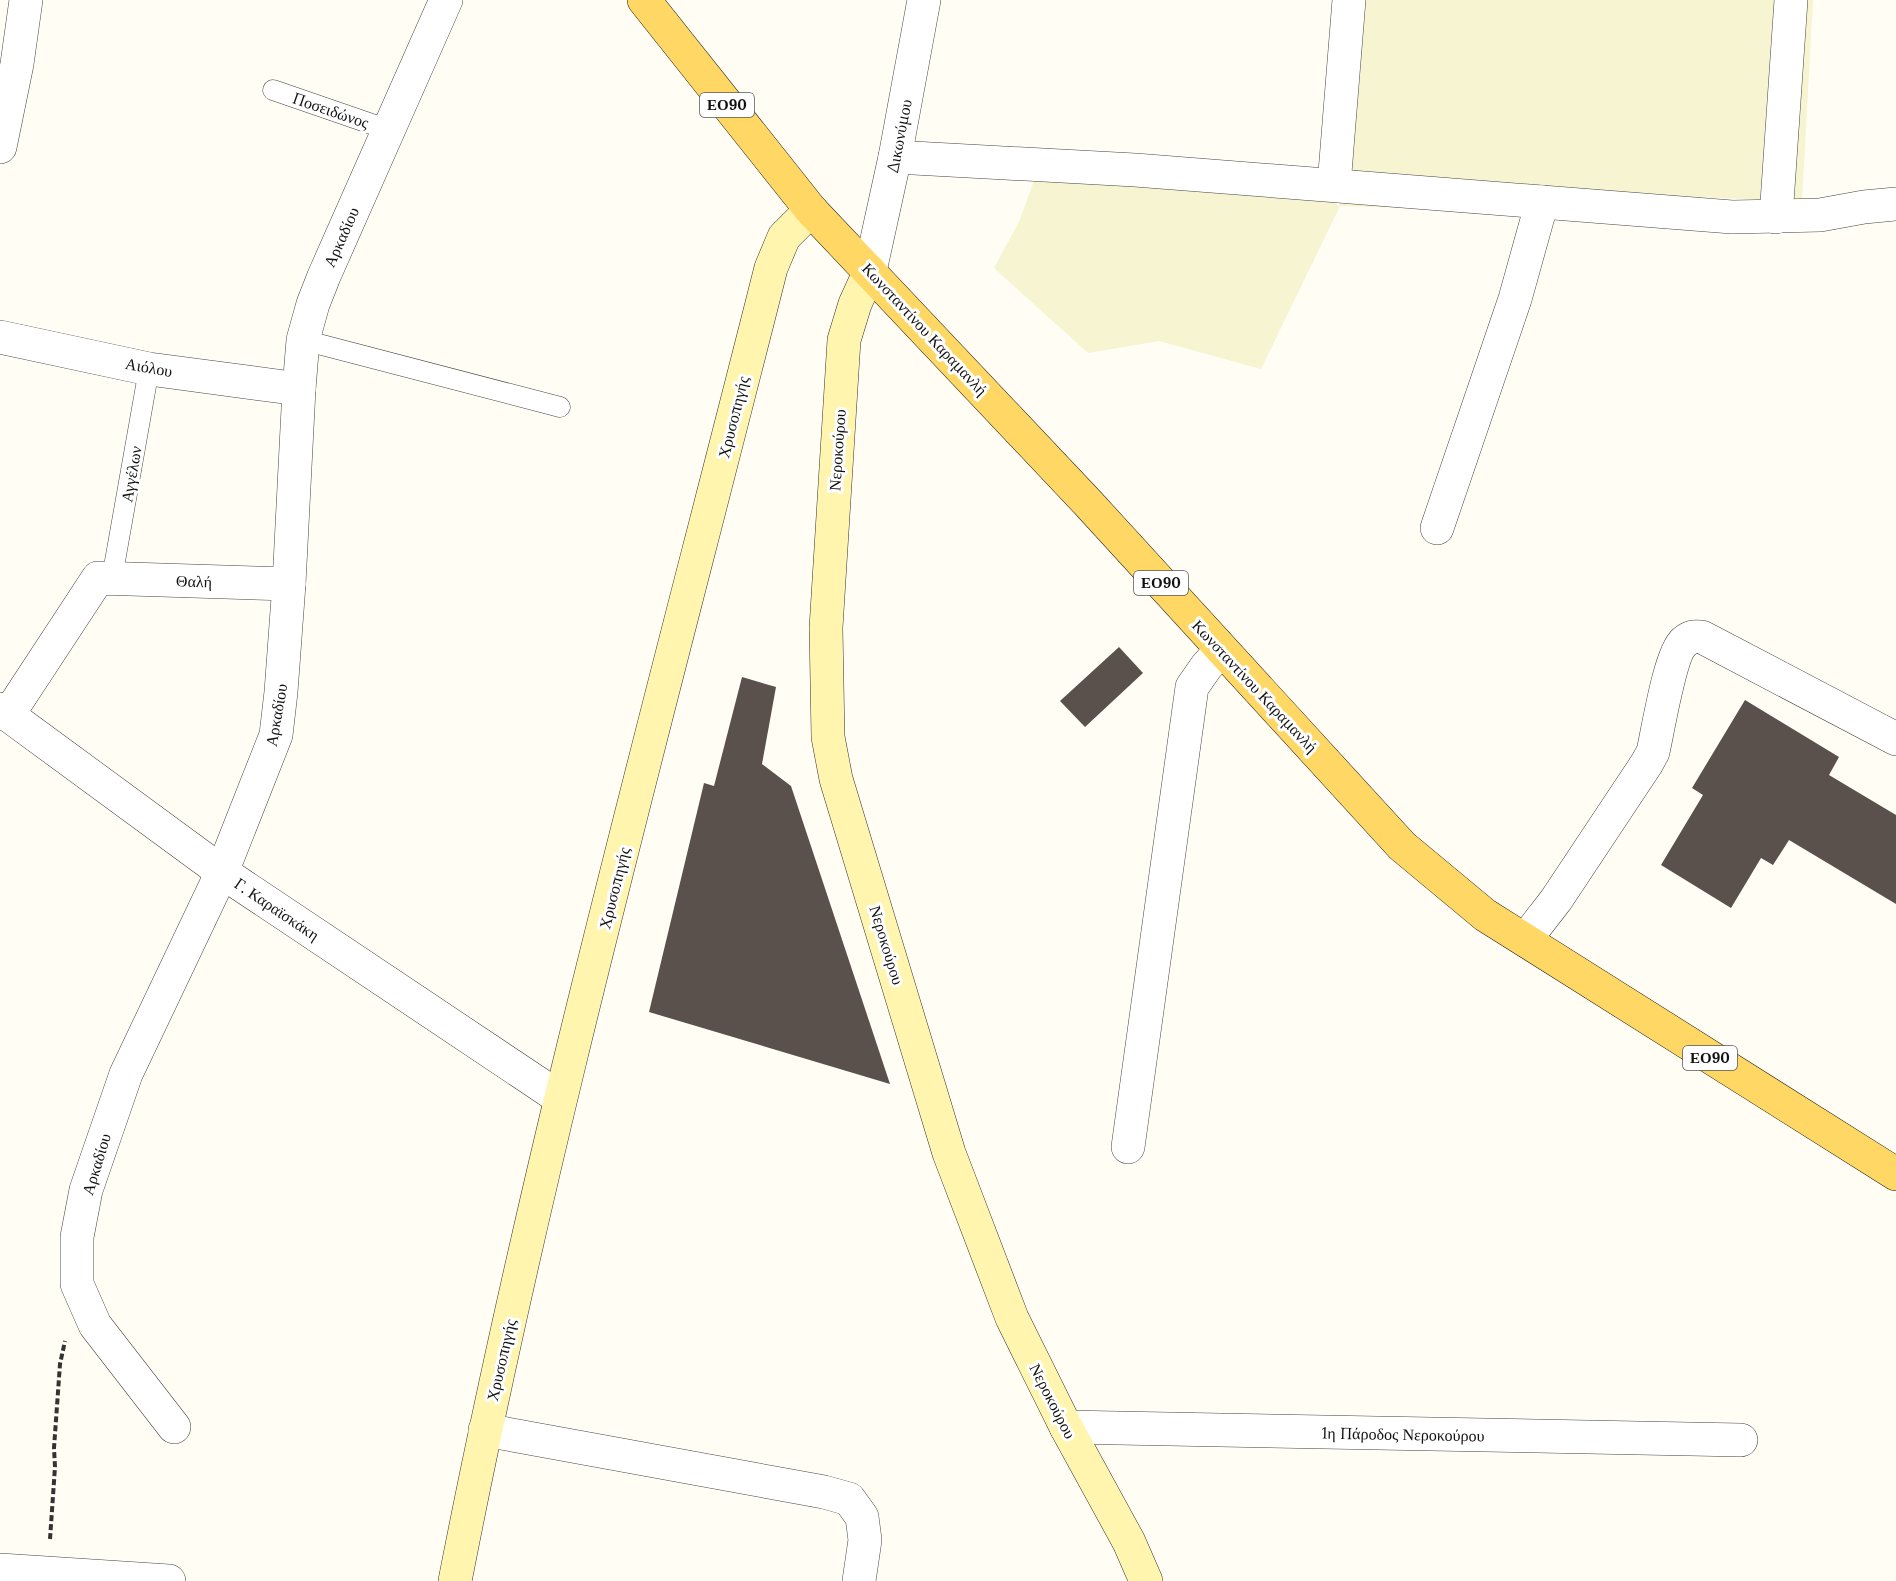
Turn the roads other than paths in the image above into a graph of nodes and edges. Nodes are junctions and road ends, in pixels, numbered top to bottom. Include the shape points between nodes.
1 (26, 0) edge
2 (446, 0) edge
3 (644, 0) edge
4 (924, 0) edge
5 (1349, 0) edge
6 (1791, 0) edge
7 (273, 90) dead end
8 (389, 130) junction
9 (0, 147) edge
10 (895, 157) junction
11 (1334, 185) junction
12 (1542, 202) junction
13 (1896, 204) edge
14 (811, 210) junction
15 (1776, 217) junction
16 (870, 271) junction
17 (0, 337) edge
18 (303, 340) junction
19 (149, 369) junction
20 (299, 389) junction
21 (560, 407) dead end
22 (1437, 528) dead end
23 (105, 578) junction
24 (290, 584) junction
25 (1221, 650) junction
26 (4, 712) edge
27 (1896, 739) edge
28 (222, 872) junction
29 (1525, 940) junction
30 (561, 1098) junction
31 (1128, 1147) dead end
32 (1896, 1174) edge
33 (174, 1427) dead end
34 (1066, 1427) junction
35 (485, 1430) junction
36 (1741, 1440) dead end
37 (0, 1570) edge
38 (102, 1579) edge
39 (170, 1581) edge
40 (455, 1581) edge
41 (859, 1581) edge
42 (1146, 1581) edge

1 - 9 street
2 - 8 street, Αρκαδίου
3 - 14 main road, Κωνσταντίνου Καραμανλή / ΕΟ90
4 - 10 street, Δικωνύμου
5 - 11 street
6 - 15 street
7 - 8 lane, Ποσειδώνος
8 - 18 street, Αρκαδίου via 324,276
10 - 11 street
10 - 16 street, Δικωνύμου
11 - 12 street
12 - 15 street
12 - 22 street via 1515,299
13 - 15 street
14 - 16 main road, Κωνσταντίνου Καραμανλή / ΕΟ90
14 - 30 street, Χρυσοπηγής via 784,237 771,268
16 - 25 main road, Κωνσταντίνου Καραμανλή / ΕΟ90
16 - 34 street, Νεροκούρου via 844,340 826,628 828,737 836,779 949,1153 1012,1318
17 - 19 street, Αιόλου
18 - 20 street, Αρκαδίου
18 - 21 lane
19 - 20 street, Αιόλου
19 - 23 lane, Αγγέλων
20 - 24 street, Αρκαδίου
23 - 24 street, Θαλή
23 - 26 street, Αγγέλων
24 - 28 street, Αρκαδίου via 276,735
25 - 29 main road, Κωνσταντίνου Καραμανλή / ΕΟ90 via 1402,846 1485,915
25 - 31 street via 1192,687
26 - 28 street, Γ. Καραϊσκάκη
27 - 29 street via 1702,637 1693,636 1682,643 1675,659 1650,757 1556,900
28 - 30 street, Γ. Καραϊσκάκη
28 - 33 street, Αρκαδίου via 126,1074 86,1190 77,1237 77,1284 95,1325
29 - 32 main road, Κωνσταντίνου Καραμανλή / ΕΟ90
30 - 35 street, Χρυσοπηγής
34 - 36 street, 1η Πάροδος Νεροκούρου
34 - 42 street, Νεροκούρου
35 - 40 street, Χρυσοπηγής
35 - 41 street via 849,1499 862,1517 865,1540
37 - 38 street
38 - 39 street

